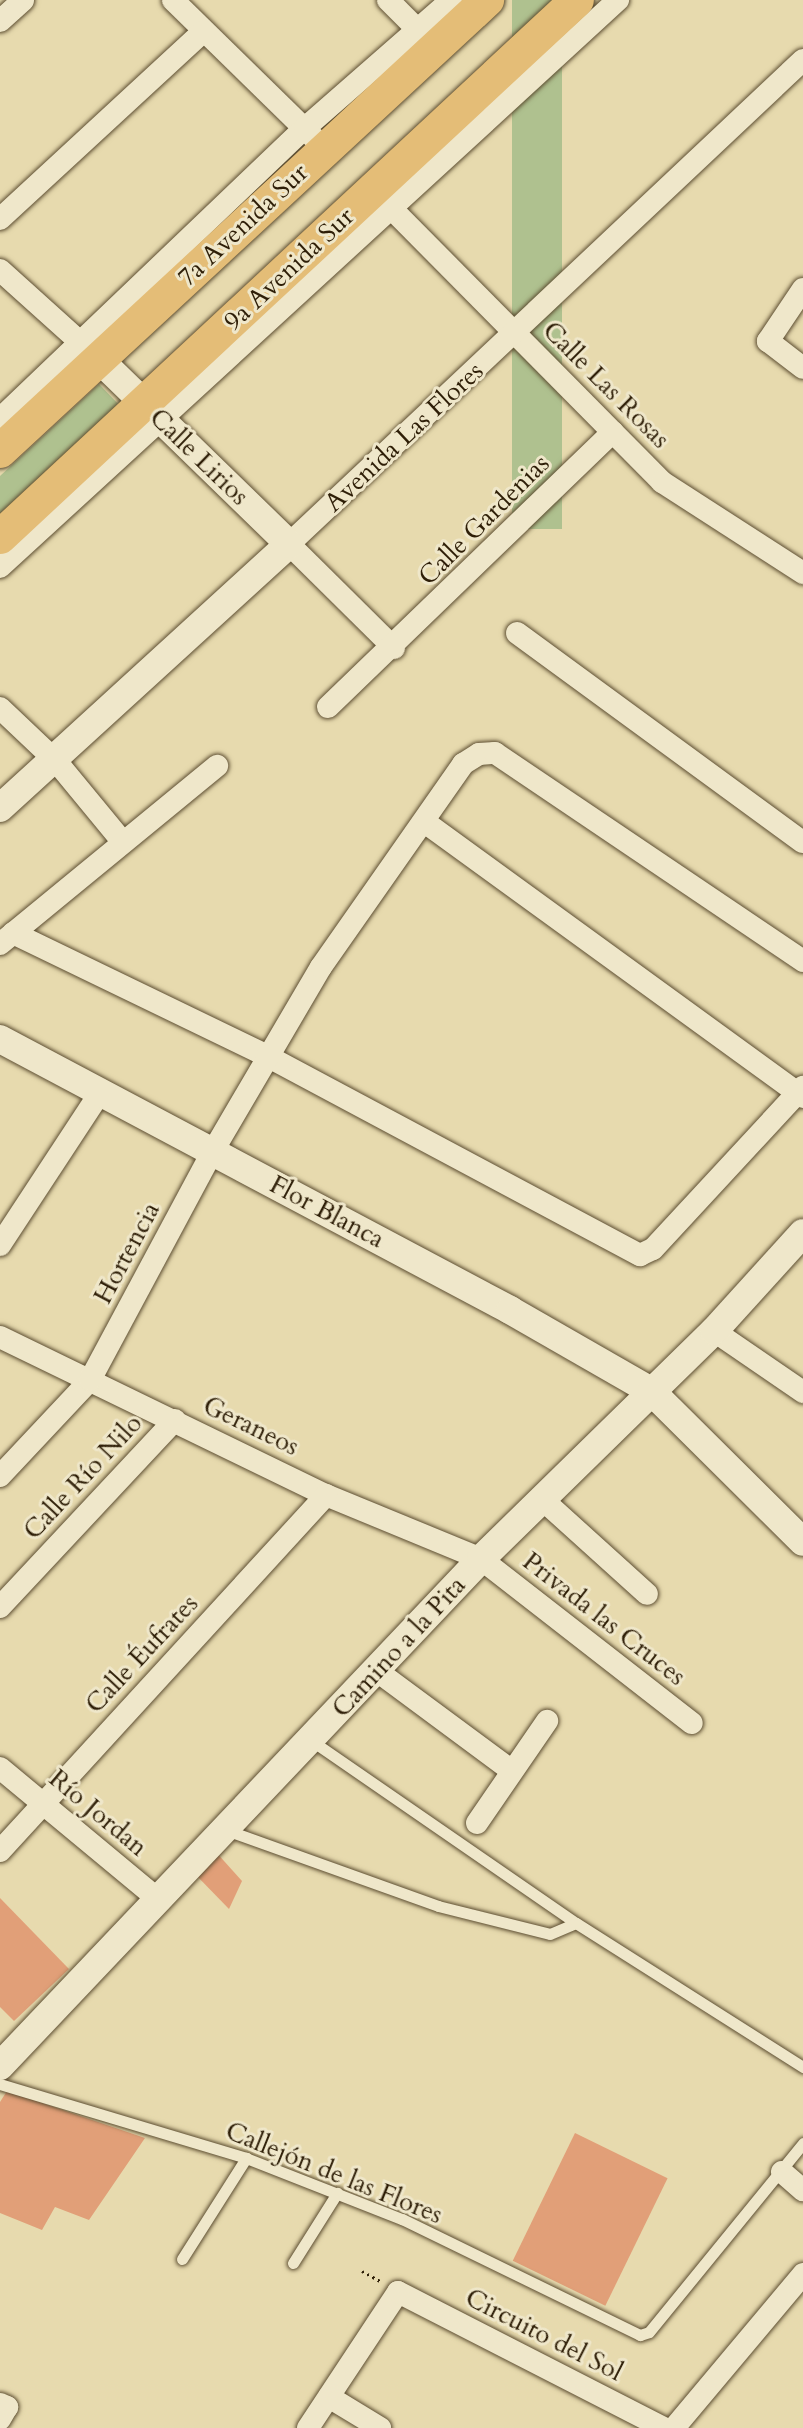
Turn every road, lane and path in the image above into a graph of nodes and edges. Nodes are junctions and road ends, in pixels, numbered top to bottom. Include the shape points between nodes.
1 (23, 0) edge
2 (173, 0) edge
3 (388, 0) edge
4 (451, 0) edge
5 (487, 0) edge
6 (577, 0) edge
7 (618, 0) edge
8 (0, 21) edge
9 (418, 30) junction
10 (204, 31) junction
11 (803, 60) edge
12 (316, 139) junction
13 (392, 209) junction
14 (0, 219) edge
15 (0, 270) edge
16 (803, 289) edge
17 (516, 334) junction
18 (90, 351) junction
19 (803, 368) edge
20 (153, 412) junction
21 (0, 419) edge
22 (613, 432) junction
23 (0, 451) edge
24 (289, 544) junction
25 (1, 546) edge
26 (803, 573) edge
27 (517, 633) dead end
28 (394, 648) junction
29 (328, 707) dead end
30 (0, 708) edge
31 (56, 761) junction
32 (217, 766) dead end
33 (0, 808) edge
34 (426, 823) junction
35 (122, 841) junction
36 (803, 842) edge
37 (6, 938) edge
38 (803, 961) edge
39 (0, 1039) edge
40 (267, 1056) junction
41 (801, 1092) edge
42 (99, 1094) junction
43 (213, 1151) junction
44 (803, 1233) edge
45 (0, 1245) edge
46 (714, 1331) junction
47 (0, 1337) edge
48 (90, 1380) junction
49 (651, 1391) junction
50 (803, 1392) edge
51 (175, 1420) junction
52 (0, 1476) edge
53 (326, 1495) junction
54 (543, 1500) junction
55 (803, 1542) edge
56 (481, 1559) junction
57 (647, 1594) dead end
58 (0, 1607) edge
59 (377, 1671) junction
60 (547, 1721) dead end
61 (692, 1723) dead end
62 (312, 1741) junction
63 (0, 1768) edge
64 (511, 1770) junction
65 (43, 1803) junction
66 (477, 1823) dead end
67 (229, 1831) junction
68 (0, 1851) edge
69 (160, 1901) junction
70 (576, 1923) junction
71 (0, 2066) edge
72 (803, 2067) edge
73 (0, 2084) edge
74 (803, 2143) edge
75 (246, 2158) junction
76 (782, 2172) junction
77 (803, 2190) edge
78 (337, 2193) junction
79 (182, 2259) dead end
80 (293, 2263) dead end
81 (803, 2274) edge
82 (329, 2397) junction
83 (0, 2404) edge
84 (0, 2419) edge
85 (308, 2428) edge
86 (380, 2428) edge
87 (664, 2428) edge
88 (674, 2428) edge

1 - 8 street
2 - 10 street
3 - 9 street
4 - 9 street
5 - 12 main road, 7a Avenida Sur
6 - 20 main road, 9a Avenida Sur
7 - 13 street
9 - 12 street
10 - 12 street
10 - 14 street
11 - 17 street, Avenida Las Flores
12 - 18 main road, 7a Avenida Sur
13 - 17 street, Calle Las Rosas
13 - 20 street
15 - 18 street, Calle Lirios
16 - 19 street via 768,341
17 - 22 street, Calle Las Rosas
17 - 24 street, Avenida Las Flores
18 - 20 street, Calle Lirios
18 - 21 street
18 - 23 main road, 7a Avenida Sur
20 - 24 street, Calle Lirios
20 - 25 main road, 9a Avenida Sur
22 - 26 street, Calle Las Rosas via 662,482
22 - 28 street, Calle Gardenias
24 - 28 street, Calle Lirios
24 - 31 street, Avenida Las Flores
27 - 36 street
28 - 29 street, Calle Gardenias
30 - 31 street
31 - 33 street, Avenida Las Flores
31 - 35 street
32 - 35 street
34 - 38 street, Hortencia via 463,764 479,754 495,753
34 - 40 street, Hortencia via 321,967
34 - 41 street
35 - 37 street
37 - 40 street
39 - 42 street, Flor Blanca
40 - 41 street via 640,1255 653,1249
40 - 43 street, Hortencia
42 - 43 street, Flor Blanca
42 - 45 street
43 - 48 street, Hortencia
43 - 49 street, Flor Blanca
44 - 46 street, Camino a la Pita
46 - 49 street, Camino a la Pita
46 - 50 street
47 - 48 street, Geraneos
48 - 51 street, Geraneos
48 - 52 street, Hortencia
49 - 54 street, Camino a la Pita
49 - 55 street, Flor Blanca
51 - 53 street, Geraneos
51 - 58 street, Calle Río Nilo
53 - 56 street, Geraneos
53 - 65 street, Calle Éufrates
54 - 56 street, Camino a la Pita
54 - 57 street
56 - 59 street, Camino a la Pita
56 - 61 street, Privada las Cruces
59 - 62 street, Camino a la Pita
59 - 64 street
60 - 64 street
62 - 67 street, Camino a la Pita
62 - 70 lane
63 - 65 street, Río Jordan
64 - 66 street
65 - 68 street, Calle Éufrates
65 - 69 street, Río Jordan
67 - 69 street, Camino a la Pita
67 - 70 lane via 438,1906 550,1934
69 - 71 street, Camino a la Pita
70 - 72 lane
73 - 75 lane, Callejón de las Flores
74 - 76 lane
75 - 78 lane, Callejón de las Flores
75 - 79 lane
76 - 77 street
76 - 78 lane, Callejón de las Flores via 649,2332 640,2335 402,2219
78 - 80 lane
81 - 88 street
82 - 85 street
82 - 86 street
82 - 87 street, Circuito del Sol via 398,2292
83 - 84 street via 7,2407

